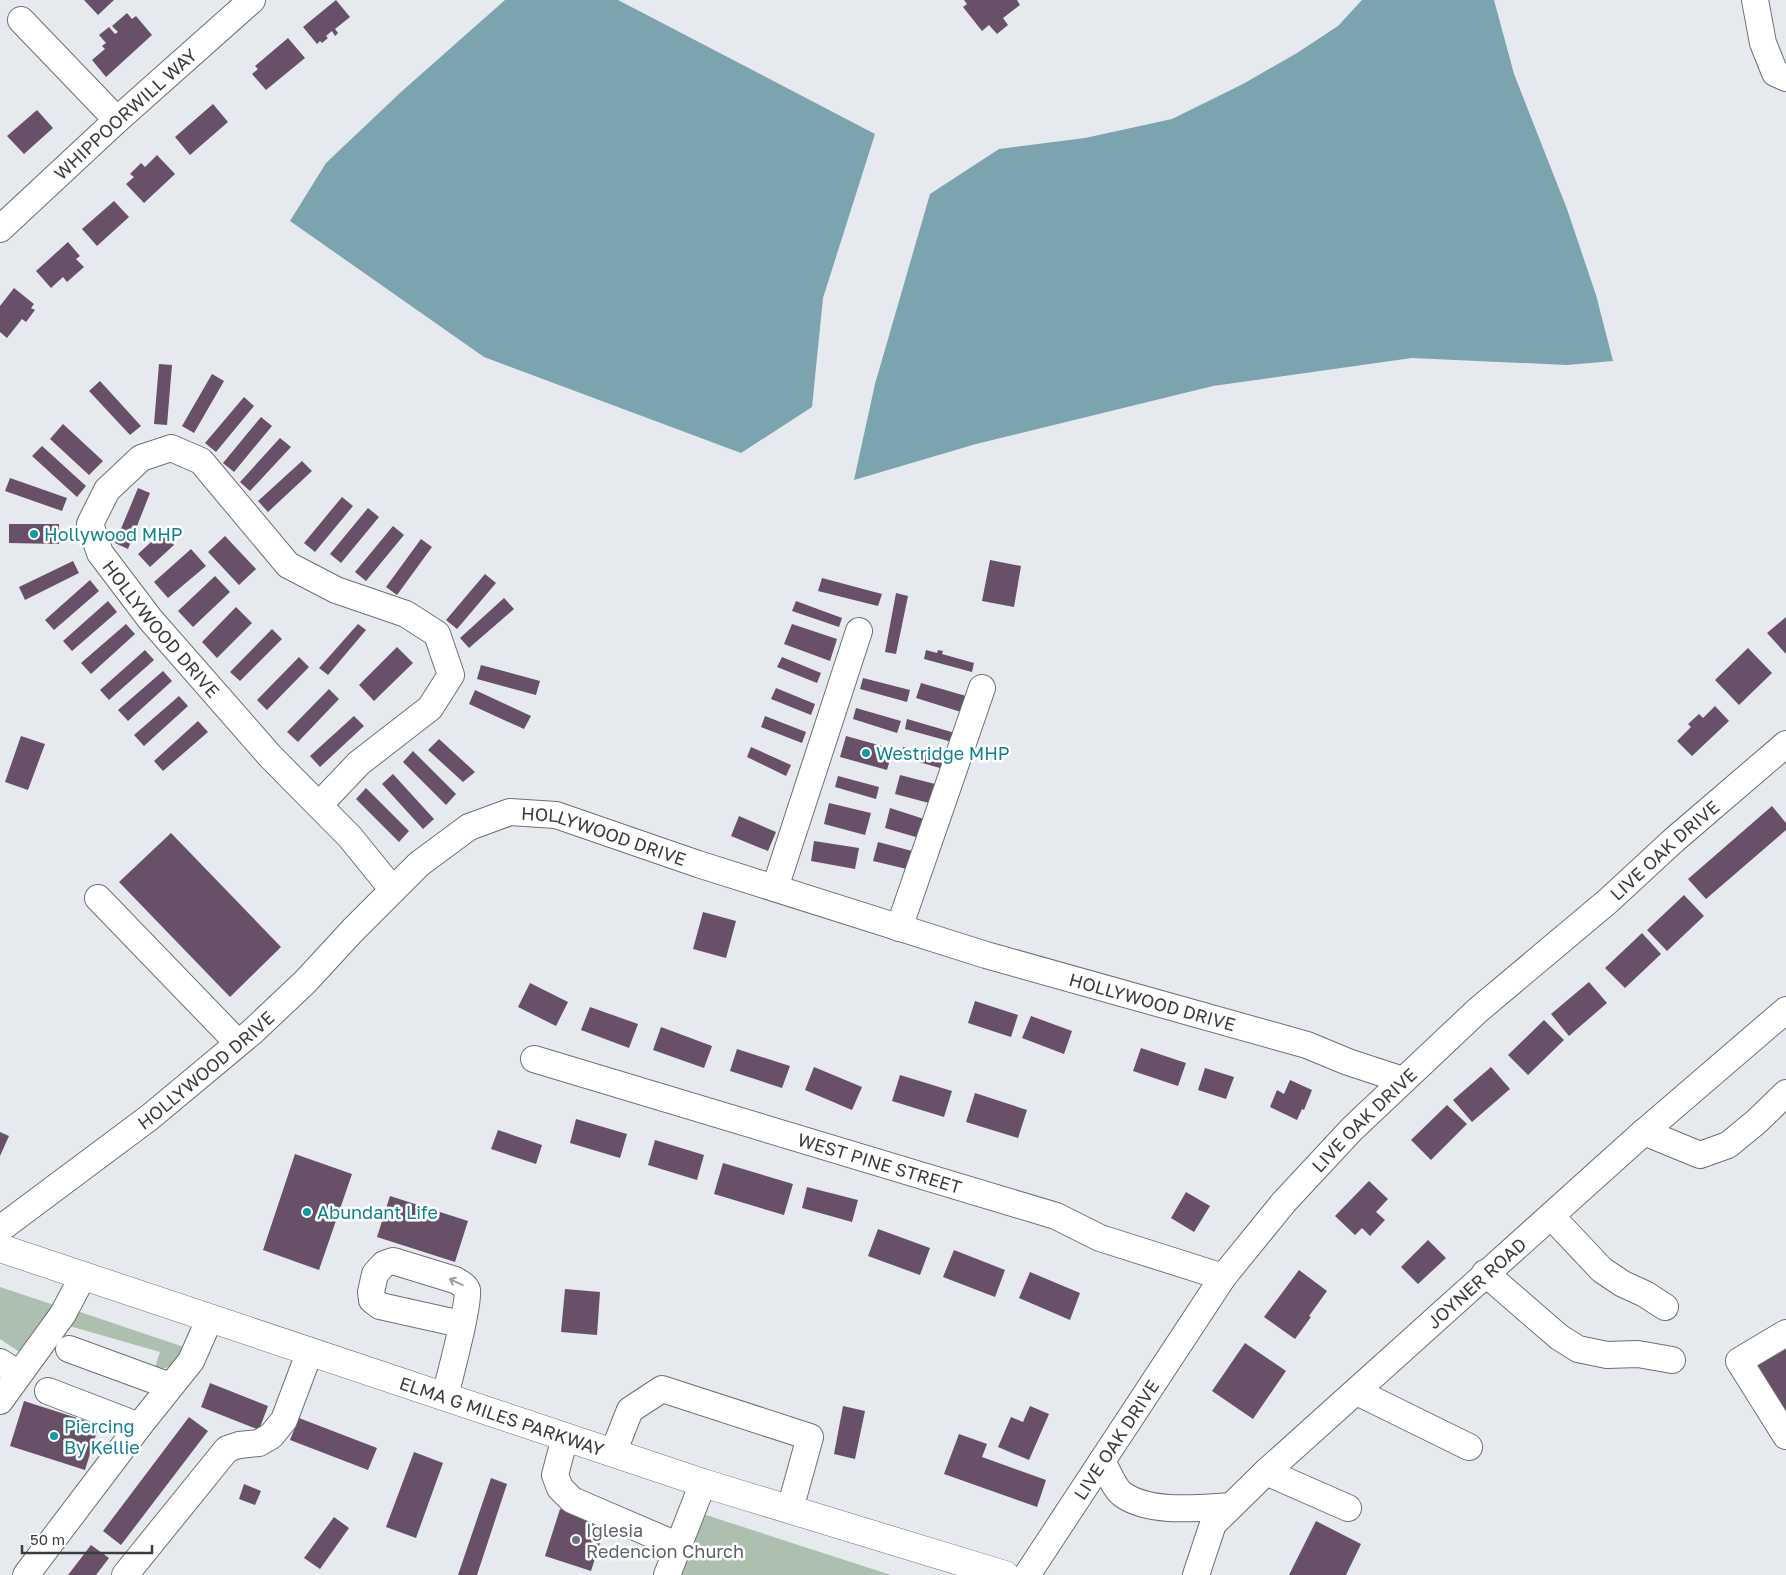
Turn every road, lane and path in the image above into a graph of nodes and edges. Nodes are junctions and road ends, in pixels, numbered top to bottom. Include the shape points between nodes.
1 (252, 0) edge
2 (1755, 0) edge
3 (21, 20) dead end
4 (1786, 78) edge
5 (118, 120) junction
6 (0, 229) edge
7 (859, 631) dead end
8 (982, 688) dead end
9 (1786, 744) edge
10 (319, 805) junction
11 (775, 888) junction
12 (393, 890) junction
13 (98, 898) dead end
14 (899, 928) junction
15 (1786, 1010) edge
16 (238, 1043) junction
17 (534, 1059) dead end
18 (1403, 1080) junction
19 (1786, 1093) edge
20 (1644, 1132) junction
21 (1550, 1216) junction
22 (0, 1229) edge
23 (0, 1248) edge
24 (1485, 1273) junction
25 (83, 1276) junction
26 (1223, 1277) junction
27 (1665, 1307) dead end
28 (210, 1318) junction
29 (461, 1324) dead end
30 (1786, 1334) edge
31 (69, 1349) dead end
32 (310, 1351) junction
33 (1672, 1360) dead end
34 (10, 1368) edge
35 (170, 1386) junction
36 (48, 1391) dead end
37 (1357, 1392) junction
38 (445, 1396) junction
39 (0, 1401) edge
40 (139, 1426) junction
41 (1786, 1436) edge
42 (565, 1437) junction
43 (1468, 1447) dead end
44 (613, 1453) junction
45 (1102, 1461) junction
46 (1266, 1472) junction
47 (703, 1483) junction
48 (1231, 1506) junction
49 (1348, 1508) dead end
50 (790, 1509) junction
51 (678, 1546) junction
52 (26, 1575) edge
53 (125, 1575) edge
54 (668, 1575) edge
55 (1006, 1575) edge
56 (1027, 1575) edge
57 (1196, 1575) edge

1 - 5 street, WHIPPOORWILL WAY
2 - 4 street via 1762,43 1775,73
3 - 5 street
5 - 6 street, WHIPPOORWILL WAY
7 - 11 street
8 - 14 street
9 - 18 street, LIVE OAK DRIVE via 1608,901 1477,1010
10 - 10 street, HOLLYWOOD DRIVE via 270,756 150,619 100,553 90,524 108,490 141,458 171,448 201,461 288,565 336,590 406,614 437,634 451,675 430,708 359,763
10 - 12 street, HOLLYWOOD DRIVE
11 - 12 street, HOLLYWOOD DRIVE via 556,815 510,812 470,827 419,864
11 - 14 street, HOLLYWOOD DRIVE
12 - 16 street, HOLLYWOOD DRIVE via 305,982
13 - 16 street
14 - 18 street, HOLLYWOOD DRIVE via 1307,1045
15 - 20 street, JOYNER ROAD
16 - 22 street, HOLLYWOOD DRIVE via 150,1117
17 - 26 street, WEST PINE STREET via 1056,1216 1100,1238
18 - 26 street, LIVE OAK DRIVE via 1284,1202
19 - 20 street via 1728,1145 1700,1154
20 - 21 street, JOYNER ROAD
21 - 24 street, JOYNER ROAD
21 - 27 street via 1602,1270
23 - 25 main road, ELMA G MILES PARKWAY
24 - 33 street via 1578,1349 1607,1355 1638,1354
24 - 37 street, JOYNER ROAD
25 - 28 main road, ELMA G MILES PARKWAY
25 - 34 street via 63,1314
26 - 45 street, LIVE OAK DRIVE
28 - 32 main road, ELMA G MILES PARKWAY
28 - 35 street via 191,1361
29 - 38 street
30 - 41 street via 1739,1361
31 - 35 street
32 - 38 main road, ELMA G MILES PARKWAY
32 - 53 street via 284,1420 271,1436 259,1443 227,1449
34 - 39 street
35 - 40 street
36 - 40 street
37 - 43 street
37 - 46 street, JOYNER ROAD
38 - 42 main road, ELMA G MILES PARKWAY
40 - 52 street
42 - 44 main road, ELMA G MILES PARKWAY
42 - 51 street via 555,1475 560,1488 572,1500
44 - 47 main road, ELMA G MILES PARKWAY
44 - 50 street via 630,1410 662,1389 810,1437
45 - 48 street via 1120,1493 1140,1504
45 - 56 street, LIVE OAK DRIVE
46 - 48 street, JOYNER ROAD
46 - 49 street
47 - 50 main road, ELMA G MILES PARKWAY
47 - 51 street
48 - 57 street, JOYNER ROAD via 1213,1524
50 - 55 main road, ELMA G MILES PARKWAY
51 - 54 street

